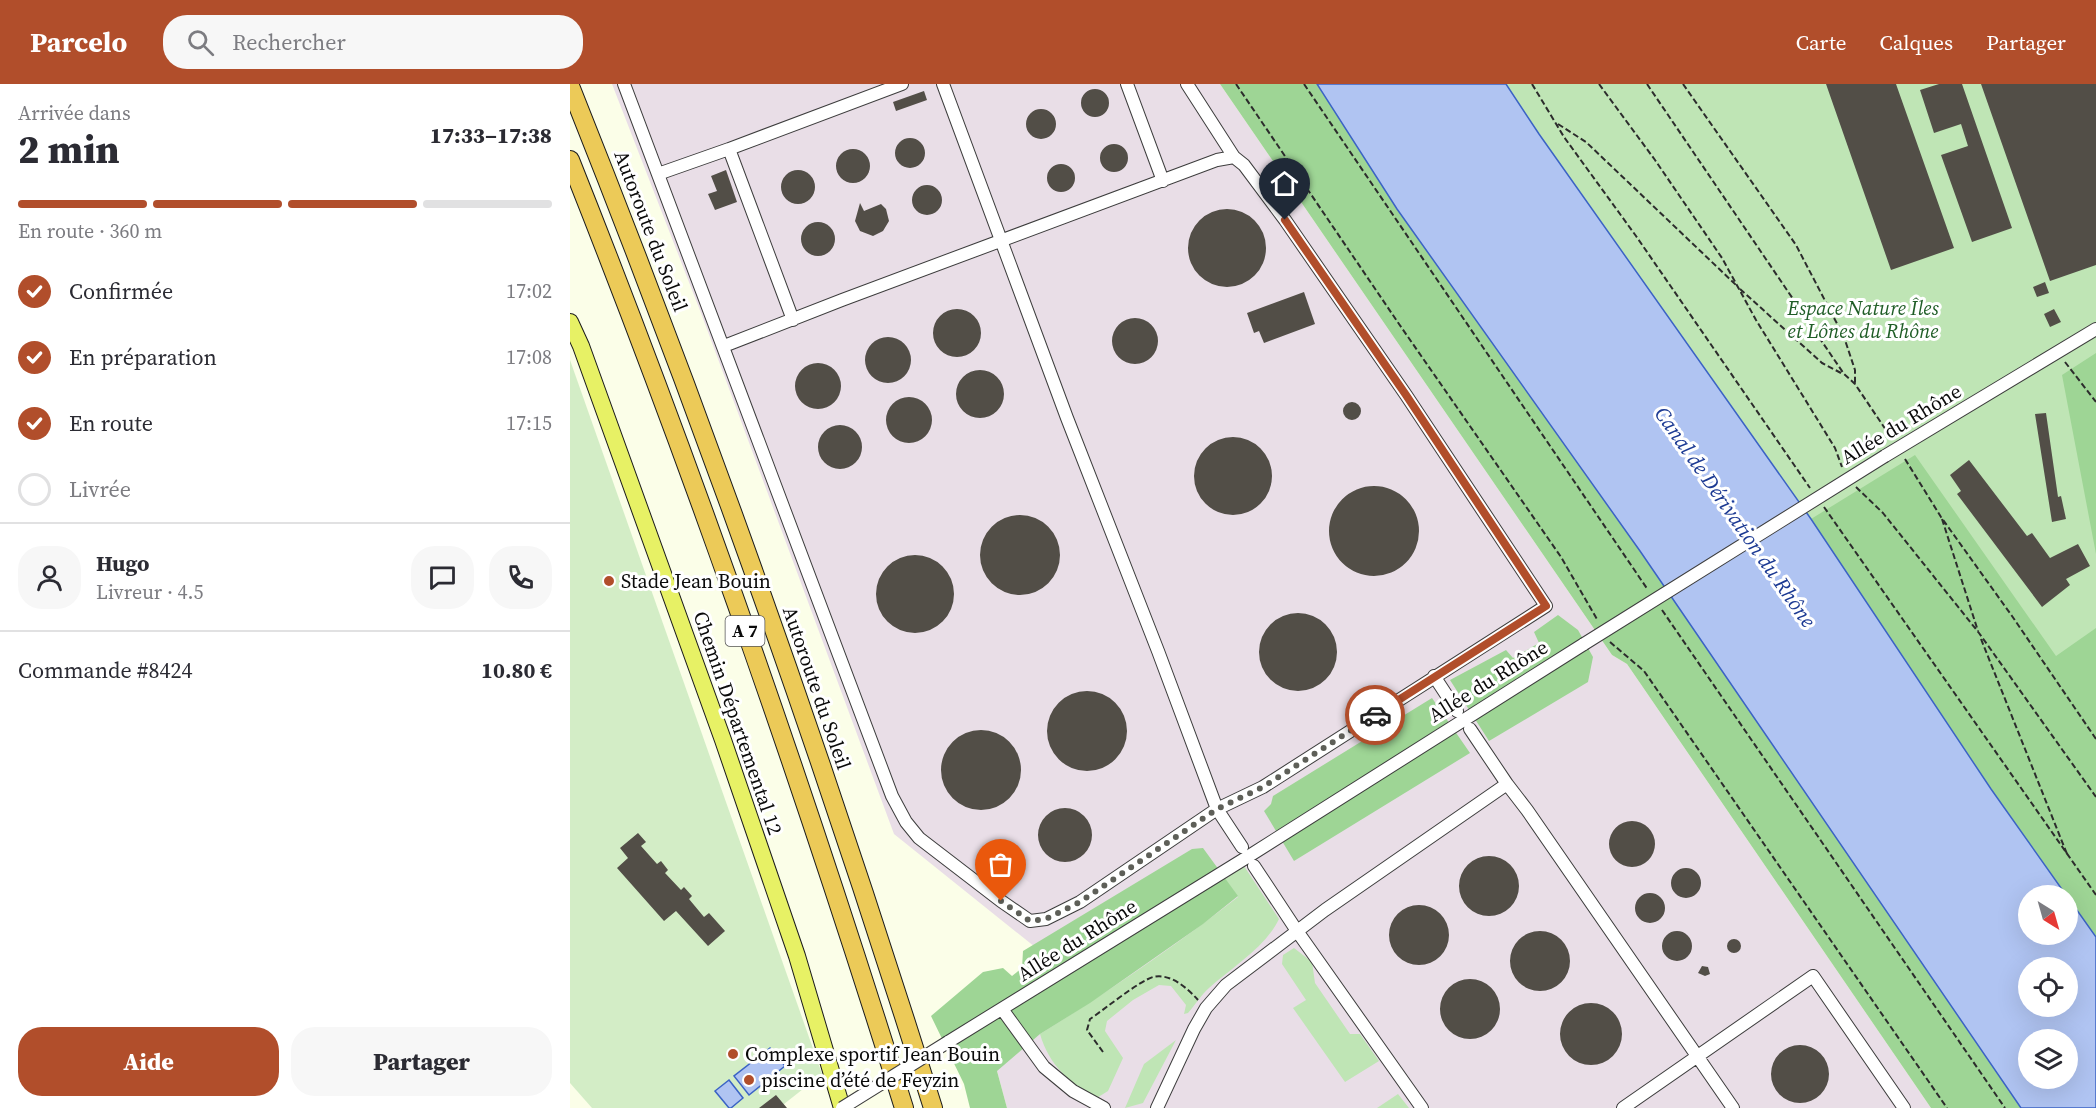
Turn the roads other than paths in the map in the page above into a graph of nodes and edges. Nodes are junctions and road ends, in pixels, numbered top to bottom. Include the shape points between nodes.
1 (624, 84) edge
2 (902, 84) edge
3 (943, 84) edge
4 (1126, 84) edge
5 (1187, 84) edge
6 (570, 86) edge
7 (729, 149) junction
8 (1234, 157) junction
9 (570, 160) edge
10 (658, 174) junction
11 (1163, 181) junction
12 (1002, 242) junction
13 (793, 320) junction
14 (570, 322) edge
15 (2096, 329) edge
16 (724, 346) junction
17 (1434, 676) junction
18 (1457, 711) dead end
19 (1470, 729) dead end
20 (1507, 784) junction
21 (1217, 809) junction
22 (1242, 848) dead end
23 (1254, 866) dead end
24 (1298, 931) junction
25 (1002, 1009) junction
26 (1697, 1056) junction
27 (842, 1108) edge
28 (904, 1108) edge
29 (933, 1108) edge
30 (1104, 1108) edge
31 (1157, 1108) edge
32 (1422, 1108) edge
33 (1623, 1108) edge
34 (1733, 1108) edge
35 (1904, 1108) edge

1 - 10 street
2 - 7 street
3 - 12 street
4 - 11 street
5 - 8 street
6 - 29 highway, Autoroute du Soleil / A 7 via 762,597
7 - 10 street
7 - 13 street
8 - 11 street
8 - 17 street via 1285,220 1546,606
9 - 28 highway, A 7 via 767,693
10 - 16 street
11 - 12 street
12 - 13 street
12 - 21 street
13 - 16 street
14 - 27 main road, Chemin Départemental 12 via 723,740 797,956
15 - 25 street, Allée du Rhône, bridge via 1898,447
16 - 21 street via 892,796 919,838 1030,921 1046,919 1080,902
17 - 18 street
17 - 21 street via 1263,787
19 - 20 street
20 - 24 street
20 - 26 street
21 - 22 street
23 - 24 street
24 - 31 street via 1226,985 1206,1008
24 - 32 street
25 - 27 street, Allée du Rhône, bridge
25 - 30 street via 1044,1067 1073,1091
26 - 33 street
26 - 34 street
26 - 35 street via 1813,976

